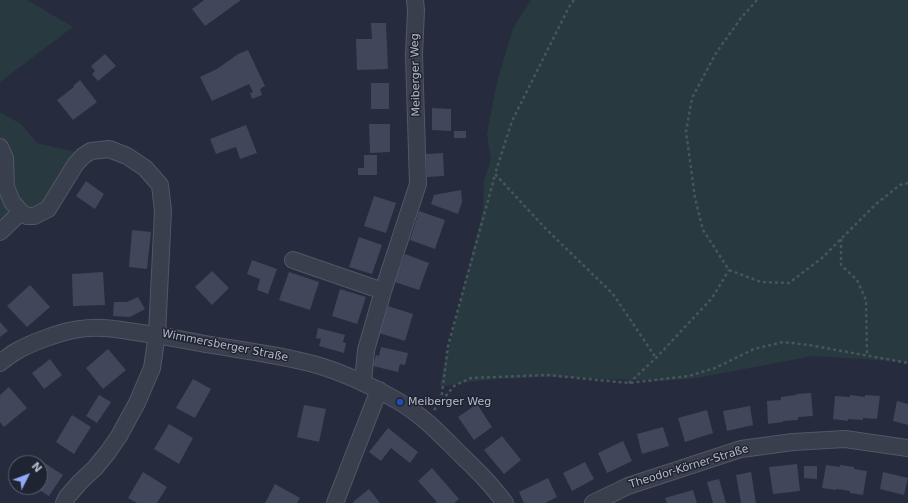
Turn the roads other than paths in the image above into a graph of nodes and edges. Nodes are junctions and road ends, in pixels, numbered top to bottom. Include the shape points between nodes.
1 (415, 0) edge
2 (0, 147) edge
3 (21, 212) junction
4 (0, 232) edge
5 (294, 260) dead end
6 (383, 291) junction
7 (157, 334) junction
8 (0, 363) edge
9 (363, 382) junction
10 (379, 390) junction
11 (908, 448) edge
12 (64, 503) edge
13 (335, 503) edge
14 (505, 503) edge
15 (594, 503) edge

1 - 6 street, Meiberger Weg via 418,184
2 - 3 street via 5,158 6,188 12,202
3 - 4 street
3 - 7 street, Wimmersberger Straße via 27,216 34,216 48,209 75,165 90,151 109,149 127,156 145,168 160,185 163,211
5 - 6 street
6 - 9 street, Meiberger Weg via 366,350
7 - 8 street via 101,327 79,329 36,342
7 - 9 street, Wimmersberger Straße via 302,361
7 - 12 street via 152,368 119,436
9 - 10 street, Wimmersberger Straße
10 - 13 street
10 - 14 street, Wimmersberger Straße via 400,402 445,438
11 - 15 street, Theodor-Körner-Straße via 845,439 741,449 628,486

